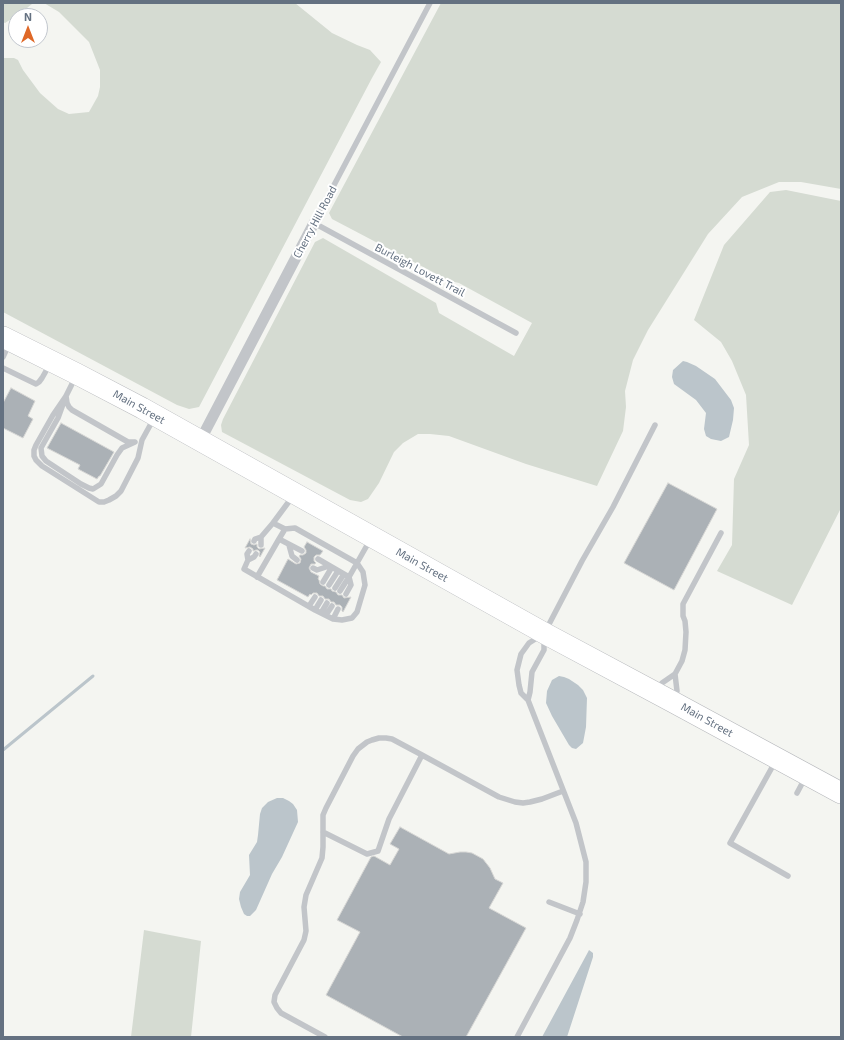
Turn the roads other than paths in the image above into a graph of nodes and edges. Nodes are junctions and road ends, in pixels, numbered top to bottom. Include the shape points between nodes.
1 (430, 3) edge
2 (314, 223) junction
3 (516, 333) dead end
4 (6, 345) edge
5 (51, 361) junction
6 (3, 368) edge
7 (77, 374) junction
8 (66, 396) junction
9 (156, 416) junction
10 (655, 425) dead end
11 (142, 440) junction
12 (200, 441) junction
13 (135, 442) junction
14 (294, 494) junction
15 (273, 523) junction
16 (285, 529) junction
17 (721, 533) dead end
18 (261, 537) junction
19 (371, 537) junction
20 (279, 540) junction
21 (254, 541) dead end
22 (260, 545) dead end
23 (289, 545) junction
24 (249, 550) dead end
25 (302, 551) dead end
26 (256, 554) dead end
27 (318, 559) dead end
28 (248, 560) junction
29 (297, 560) dead end
30 (357, 562) junction
31 (330, 567) junction
32 (313, 568) dead end
33 (338, 571) junction
34 (346, 576) junction
35 (257, 577) junction
36 (323, 582) dead end
37 (346, 594) dead end
38 (315, 597) dead end
39 (321, 600) dead end
40 (309, 606) junction
41 (315, 610) junction
42 (323, 614) junction
43 (333, 619) junction
44 (544, 633) junction
45 (675, 674) junction
46 (665, 698) junction
47 (528, 700) junction
48 (422, 754) junction
49 (777, 758) junction
50 (807, 774) junction
51 (563, 791) junction
52 (797, 793) dead end
53 (841, 793) edge
54 (323, 832) junction
55 (788, 876) dead end
56 (549, 902) dead end
57 (580, 914) junction
58 (326, 1037) edge
59 (517, 1037) edge

1 - 2 lane, Cherry Hill Road
2 - 3 lane, Burleigh Lovett Trail
2 - 12 street, Cherry Hill Road
4 - 5 highway, Main Street
5 - 6 lane via 36,384
5 - 7 highway, Main Street
7 - 8 lane
7 - 9 highway, Main Street
8 - 11 lane via 36,446 34,456 42,466 99,502 109,500 121,491 138,458
8 - 13 lane via 72,410 128,442
8 - 13 lane via 58,418 41,448 46,461 81,484 94,489 101,484 122,448
9 - 11 lane
9 - 12 highway, Main Street
10 - 44 lane
11 - 13 lane
12 - 14 highway, Main Street
14 - 15 lane
14 - 19 highway, Main Street
15 - 16 lane
15 - 18 lane
16 - 20 lane
16 - 30 lane via 295,528
17 - 45 lane via 683,604 685,650
18 - 21 lane
18 - 22 lane
19 - 30 lane
19 - 44 highway, Main Street
20 - 23 lane
20 - 35 lane
23 - 25 lane
23 - 29 lane via 292,556
24 - 28 lane
26 - 28 lane
27 - 31 lane
28 - 35 lane via 244,569
30 - 34 lane
30 - 43 lane via 363,572 365,585 357,612 352,618
31 - 32 lane via 317,570
31 - 33 lane
31 - 36 lane
33 - 34 lane
33 - 34 lane via 335,588
34 - 37 lane via 351,585
35 - 40 lane
38 - 40 lane
39 - 41 lane
40 - 41 lane
41 - 42 lane
42 - 43 lane
42 - 43 lane via 332,606
44 - 46 highway, Main Street
44 - 47 lane via 544,650 532,672
44 - 47 lane via 529,643 518,662 521,693
45 - 46 lane via 677,691
45 - 46 lane via 662,683
46 - 49 highway, Main Street
47 - 51 lane
48 - 51 lane via 499,797 515,802 530,802
48 - 54 lane via 386,738 362,745 353,756 326,808 323,815
48 - 54 lane via 389,819 378,851 367,854
49 - 50 highway, Main Street
49 - 55 lane via 730,843
50 - 52 lane
50 - 53 highway, Main Street
51 - 57 lane via 576,823 586,862 586,891
54 - 58 lane via 322,858 305,901 304,940 275,995 274,1002 281,1013
56 - 57 lane
57 - 59 lane via 570,938

